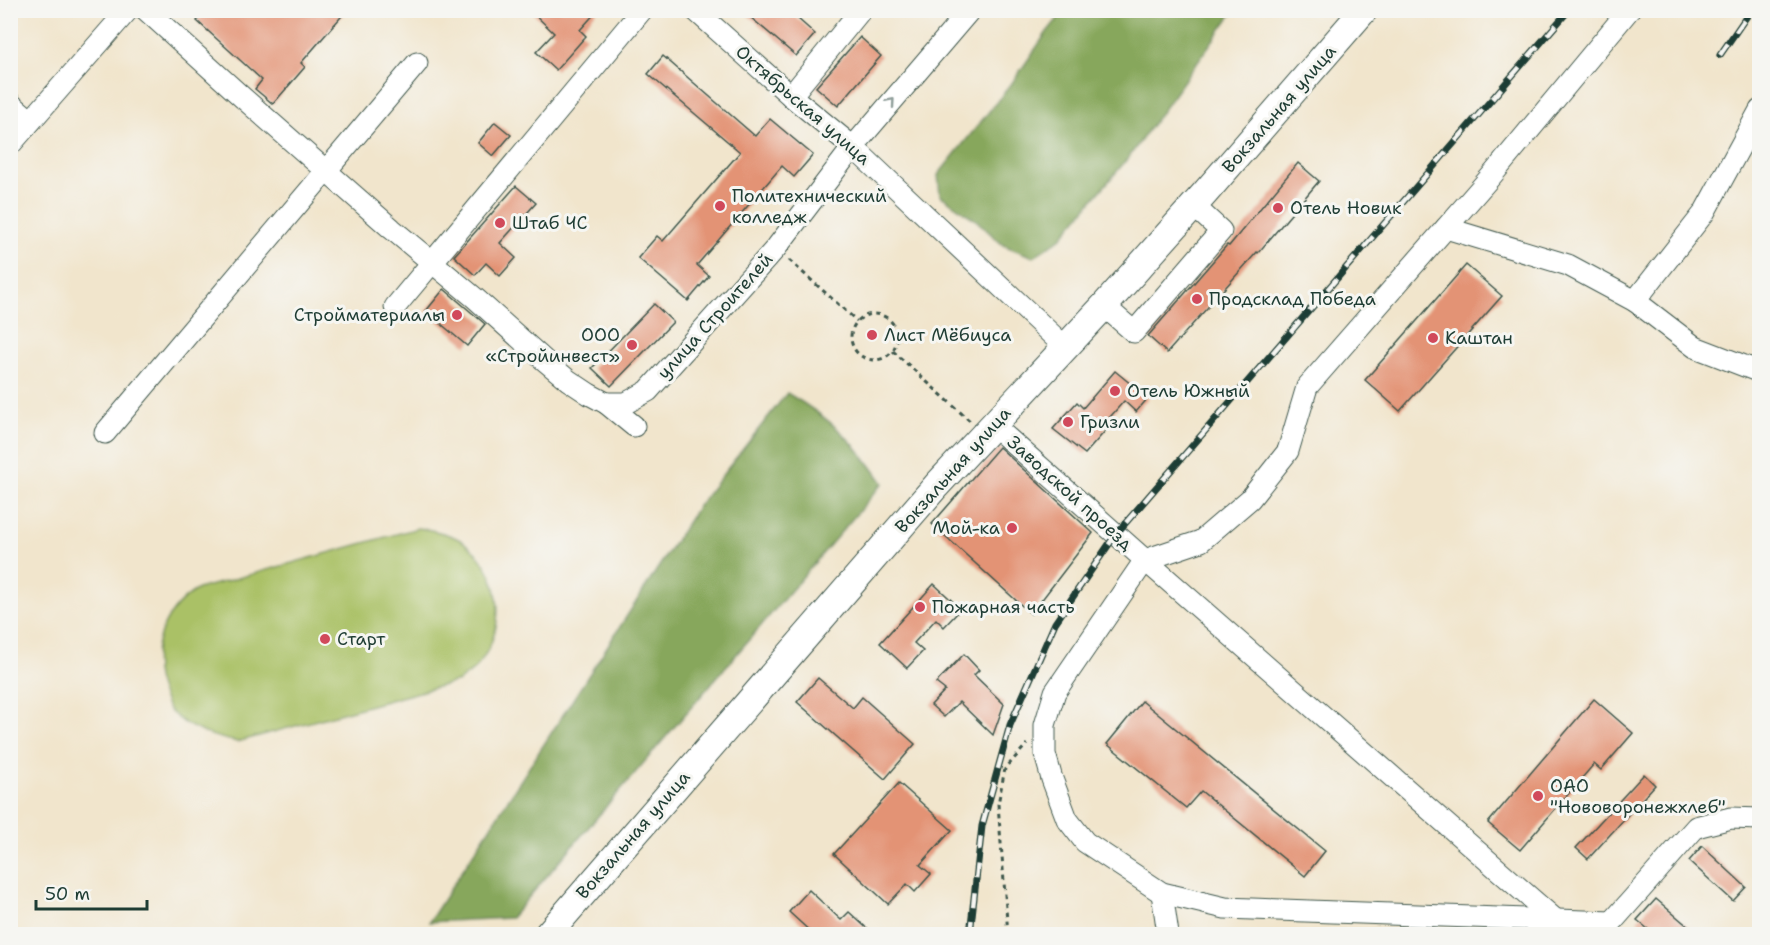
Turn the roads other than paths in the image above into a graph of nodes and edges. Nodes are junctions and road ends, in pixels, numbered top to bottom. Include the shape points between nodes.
1 (128, 10) edge
2 (146, 10) edge
3 (642, 10) edge
4 (695, 10) edge
5 (861, 10) edge
6 (970, 10) edge
7 (1364, 10) edge
8 (1629, 10) edge
9 (417, 63) dead end
10 (792, 96) junction
11 (10, 104) edge
12 (1760, 110) edge
13 (31, 122) junction
14 (10, 145) edge
15 (853, 147) junction
16 (325, 170) junction
17 (1194, 206) junction
18 (1446, 228) junction
19 (432, 262) junction
20 (1635, 301) junction
21 (1104, 306) junction
22 (395, 307) dead end
23 (1066, 348) junction
24 (1760, 372) edge
25 (648, 392) junction
26 (606, 403) junction
27 (989, 429) junction
28 (105, 433) dead end
29 (1145, 560) junction
30 (1760, 819) edge
31 (1162, 893) junction
32 (1556, 920) junction
33 (548, 934) edge
34 (1168, 934) edge
35 (1573, 934) edge

1 - 13 street
2 - 16 street
3 - 19 street
4 - 10 street, Октябрьская улица
5 - 10 street
15 -> 6 street, улица Строителей
7 - 17 main road, Вокзальная улица
8 - 18 street
9 - 16 street
10 - 15 street, Октябрьская улица
11 - 13 street
12 - 20 street via 1704,213
13 - 14 street
15 - 23 street, Октябрьская улица
15 - 25 street, улица Строителей via 776,248
16 - 19 street
16 - 28 street
17 - 21 main road, Вокзальная улица
17 - 21 street via 1221,231 1134,332
18 - 20 street via 1568,265
18 - 29 street via 1307,387 1288,451 1250,499 1201,541
19 - 22 street
19 - 26 street via 568,380
20 - 24 street via 1695,347
21 - 23 main road, Вокзальная улица
23 - 27 main road, Вокзальная улица
25 - 26 street, улица Строителей via 626,403
25 - 26 street via 629,422
27 - 29 street, Заводской проезд
27 - 33 main road, Вокзальная улица
29 - 31 street, Заводской проезд via 1055,692 1045,725 1045,754 1067,819 1085,842
29 - 32 street
30 - 32 street, Заводской проезд via 1731,818 1696,827 1612,922
31 - 32 street, Заводской проезд via 1225,908
31 - 34 street
32 - 35 street

